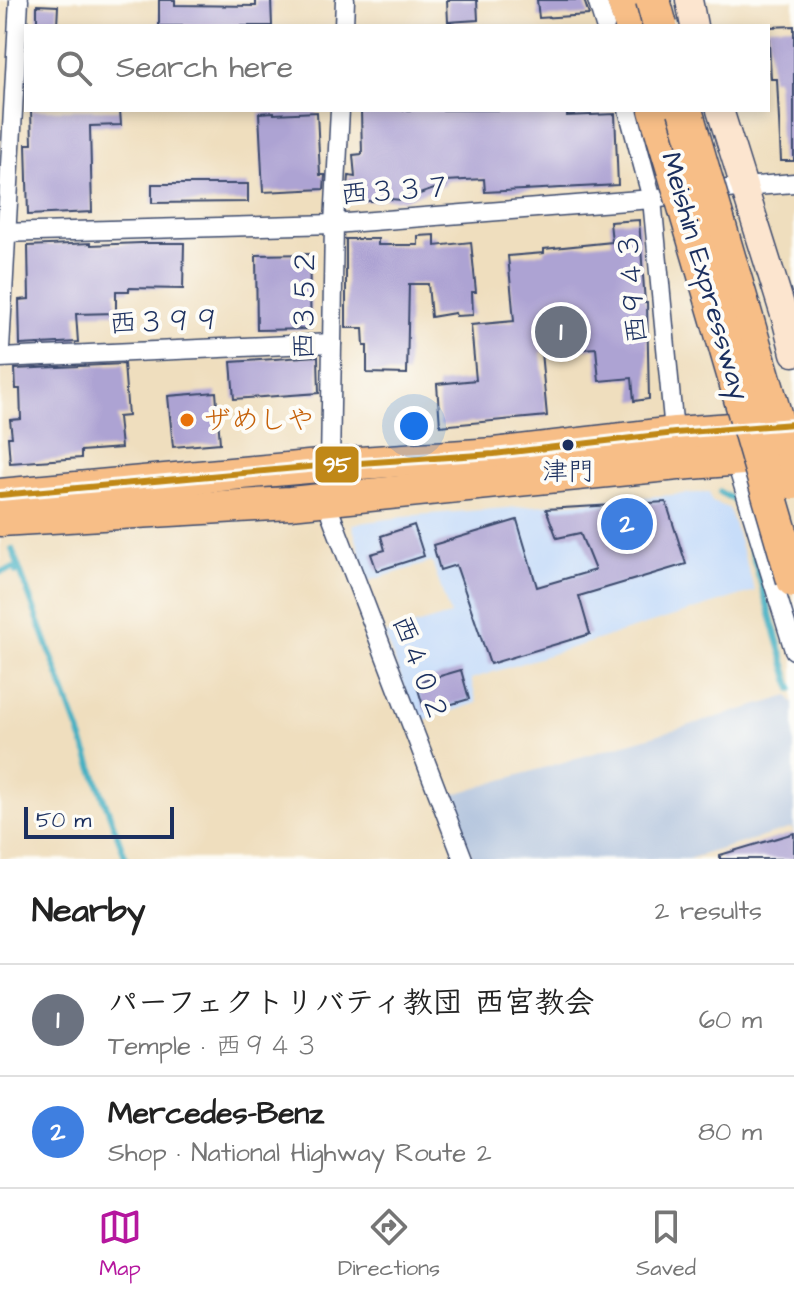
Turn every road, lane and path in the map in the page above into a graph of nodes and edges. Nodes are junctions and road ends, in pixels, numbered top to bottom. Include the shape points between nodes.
1 (19, 0) edge
2 (345, 0) edge
3 (597, 0) edge
4 (624, 0) edge
5 (653, 0) edge
6 (684, 19) edge
7 (344, 24) edge
8 (604, 24) edge
9 (631, 24) edge
10 (655, 24) edge
11 (14, 45) edge
12 (340, 112) edge
13 (629, 112) edge
14 (657, 112) edge
15 (686, 112) edge
16 (721, 112) edge
17 (794, 183) edge
18 (743, 187) junction
19 (652, 199) junction
20 (334, 224) junction
21 (3, 233) edge
22 (332, 343) junction
23 (0, 349) edge
24 (794, 353) edge
25 (0, 358) edge
26 (794, 424) edge
27 (749, 427) junction
28 (676, 449) junction
29 (794, 455) edge
30 (735, 459) junction
31 (330, 465) junction
32 (794, 482) edge
33 (0, 495) edge
34 (327, 499) junction
35 (0, 520) edge
36 (794, 580) edge
37 (794, 650) edge
38 (463, 859) edge

1 - 11 street
2 - 7 street
3 - 8 street
4 - 9 highway
5 - 6 highway, bridge
6 - 10 street
11 - 21 street
12 - 20 street, 西３５２
13 - 19 street, 西９４３
14 - 27 highway, Meishin Expressway, bridge
15 - 32 highway, Meishin Expressway, bridge
16 - 18 main road
17 - 18 street, 西３３７
18 - 19 street, 西３３７
18 - 24 main road
19 - 20 street, 西３３７
19 - 28 street, 西９４３
20 - 21 street, 西３３７
20 - 22 street, 西３５２
21 - 23 street
22 - 25 street, 西３９９
22 - 31 street, 西３５２
26 - 27 highway
27 - 28 highway
27 - 36 highway, Meishin Expressway, bridge
28 - 30 highway
28 - 31 highway
28 - 34 highway
29 - 30 highway
30 - 37 street
31 - 33 highway
31 - 34 street, 西３５２
34 - 35 highway
34 - 38 street, 西４０２

